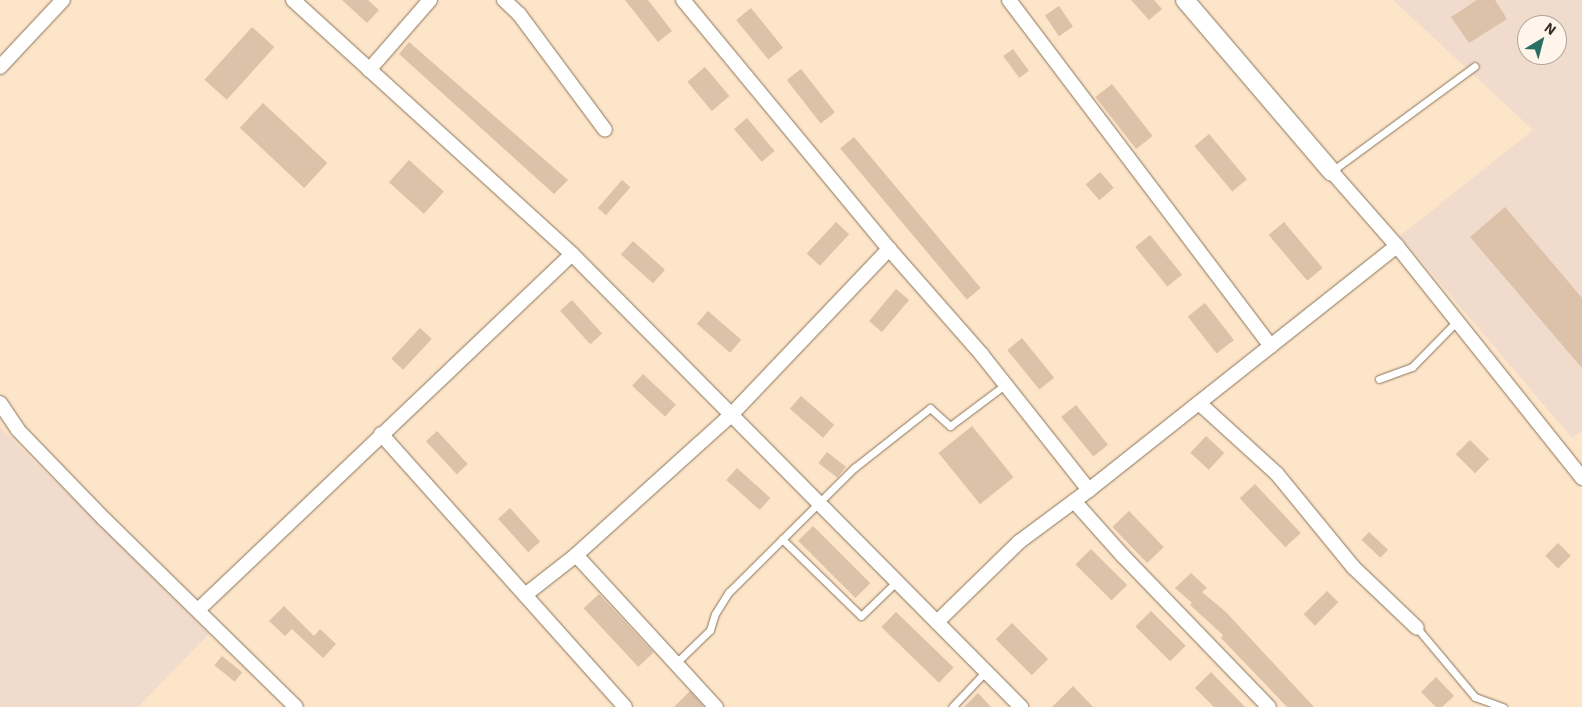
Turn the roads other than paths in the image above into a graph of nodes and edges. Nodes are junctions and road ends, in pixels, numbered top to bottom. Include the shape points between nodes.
1 (63, 0) edge
2 (293, 0) edge
3 (430, 0) edge
4 (504, 0) edge
5 (683, 0) edge
6 (1009, 0) edge
7 (1185, 0) edge
8 (1475, 66) dead end
9 (0, 67) edge
10 (369, 70) junction
11 (605, 130) dead end
12 (1332, 172) junction
13 (1397, 246) junction
14 (890, 249) junction
15 (572, 254) junction
16 (1458, 321) junction
17 (1271, 346) junction
18 (1379, 379) dead end
19 (1006, 384) junction
20 (1199, 403) junction
21 (0, 404) edge
22 (730, 416) junction
23 (381, 434) junction
24 (1582, 478) edge
25 (1089, 490) junction
26 (1074, 501) junction
27 (820, 503) junction
28 (782, 539) junction
29 (576, 555) junction
30 (897, 581) junction
31 (526, 594) junction
32 (198, 610) junction
33 (937, 622) junction
34 (1417, 628) joint
35 (676, 663) junction
36 (986, 671) junction
37 (296, 707) edge
38 (625, 707) edge
39 (716, 707) edge
40 (952, 707) edge
41 (1021, 707) edge
42 (1269, 707) edge
43 (1503, 707) edge

1 - 9 street
2 - 10 street
3 - 10 street
4 - 11 street via 519,14
5 - 14 street
6 - 17 street
7 - 12 street
8 - 12 lane
10 - 15 street
12 - 13 street
13 - 16 street
13 - 17 street
14 - 19 street
14 - 22 street
15 - 22 street
15 - 23 street
16 - 18 lane via 1412,367
16 - 24 street
17 - 20 street
19 - 25 street
19 - 27 lane via 950,426 930,408 854,468
20 - 25 street
20 - 34 street via 1277,474 1353,567
21 - 32 street via 32,444
22 - 27 street
22 - 29 street
23 - 31 street
23 - 32 street
25 - 26 street
26 - 33 street via 1019,542
26 - 42 street
27 - 28 lane
27 - 30 street
28 - 30 lane via 861,616
28 - 35 lane via 729,592 715,614 710,630
29 - 31 street
29 - 35 street
30 - 33 street
31 - 38 street
32 - 37 street
33 - 36 street
34 - 43 lane via 1475,696
35 - 39 street
36 - 40 lane
36 - 41 street

